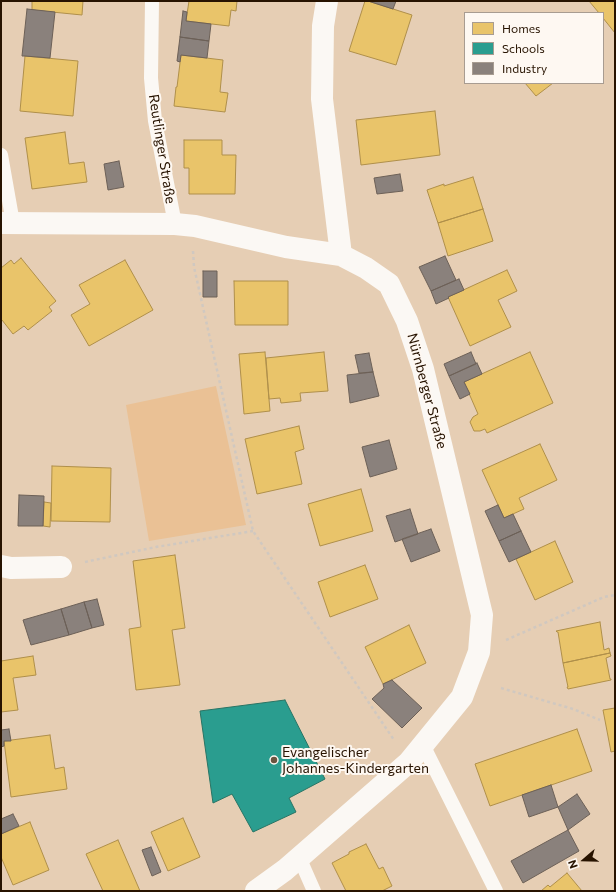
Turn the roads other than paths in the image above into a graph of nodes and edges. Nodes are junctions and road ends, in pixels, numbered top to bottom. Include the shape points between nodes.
1 (152, 1) edge
2 (327, 1) edge
3 (1, 155) edge
4 (7, 223) edge
5 (185, 225) junction
6 (340, 255) junction
7 (1, 566) edge
8 (62, 567) road end
9 (423, 745) junction
10 (299, 857) junction
11 (256, 891) edge
12 (314, 891) edge
13 (496, 891) edge

1 - 5 lane, Reutlinger Straße via 151,78 155,121
2 - 6 street via 323,26 322,99
3 - 4 lane, Reutlinger Straße
4 - 5 street, Reutlinger Straße
5 - 6 street, Reutlinger Straße via 286,247
6 - 9 street, Nürnberger Straße via 366,268 389,284 407,321 424,370 482,615 479,652 462,697
7 - 8 street
9 - 10 street, Nürnberger Straße via 409,762
9 - 13 lane
10 - 11 street, Nürnberger Straße
10 - 12 lane

